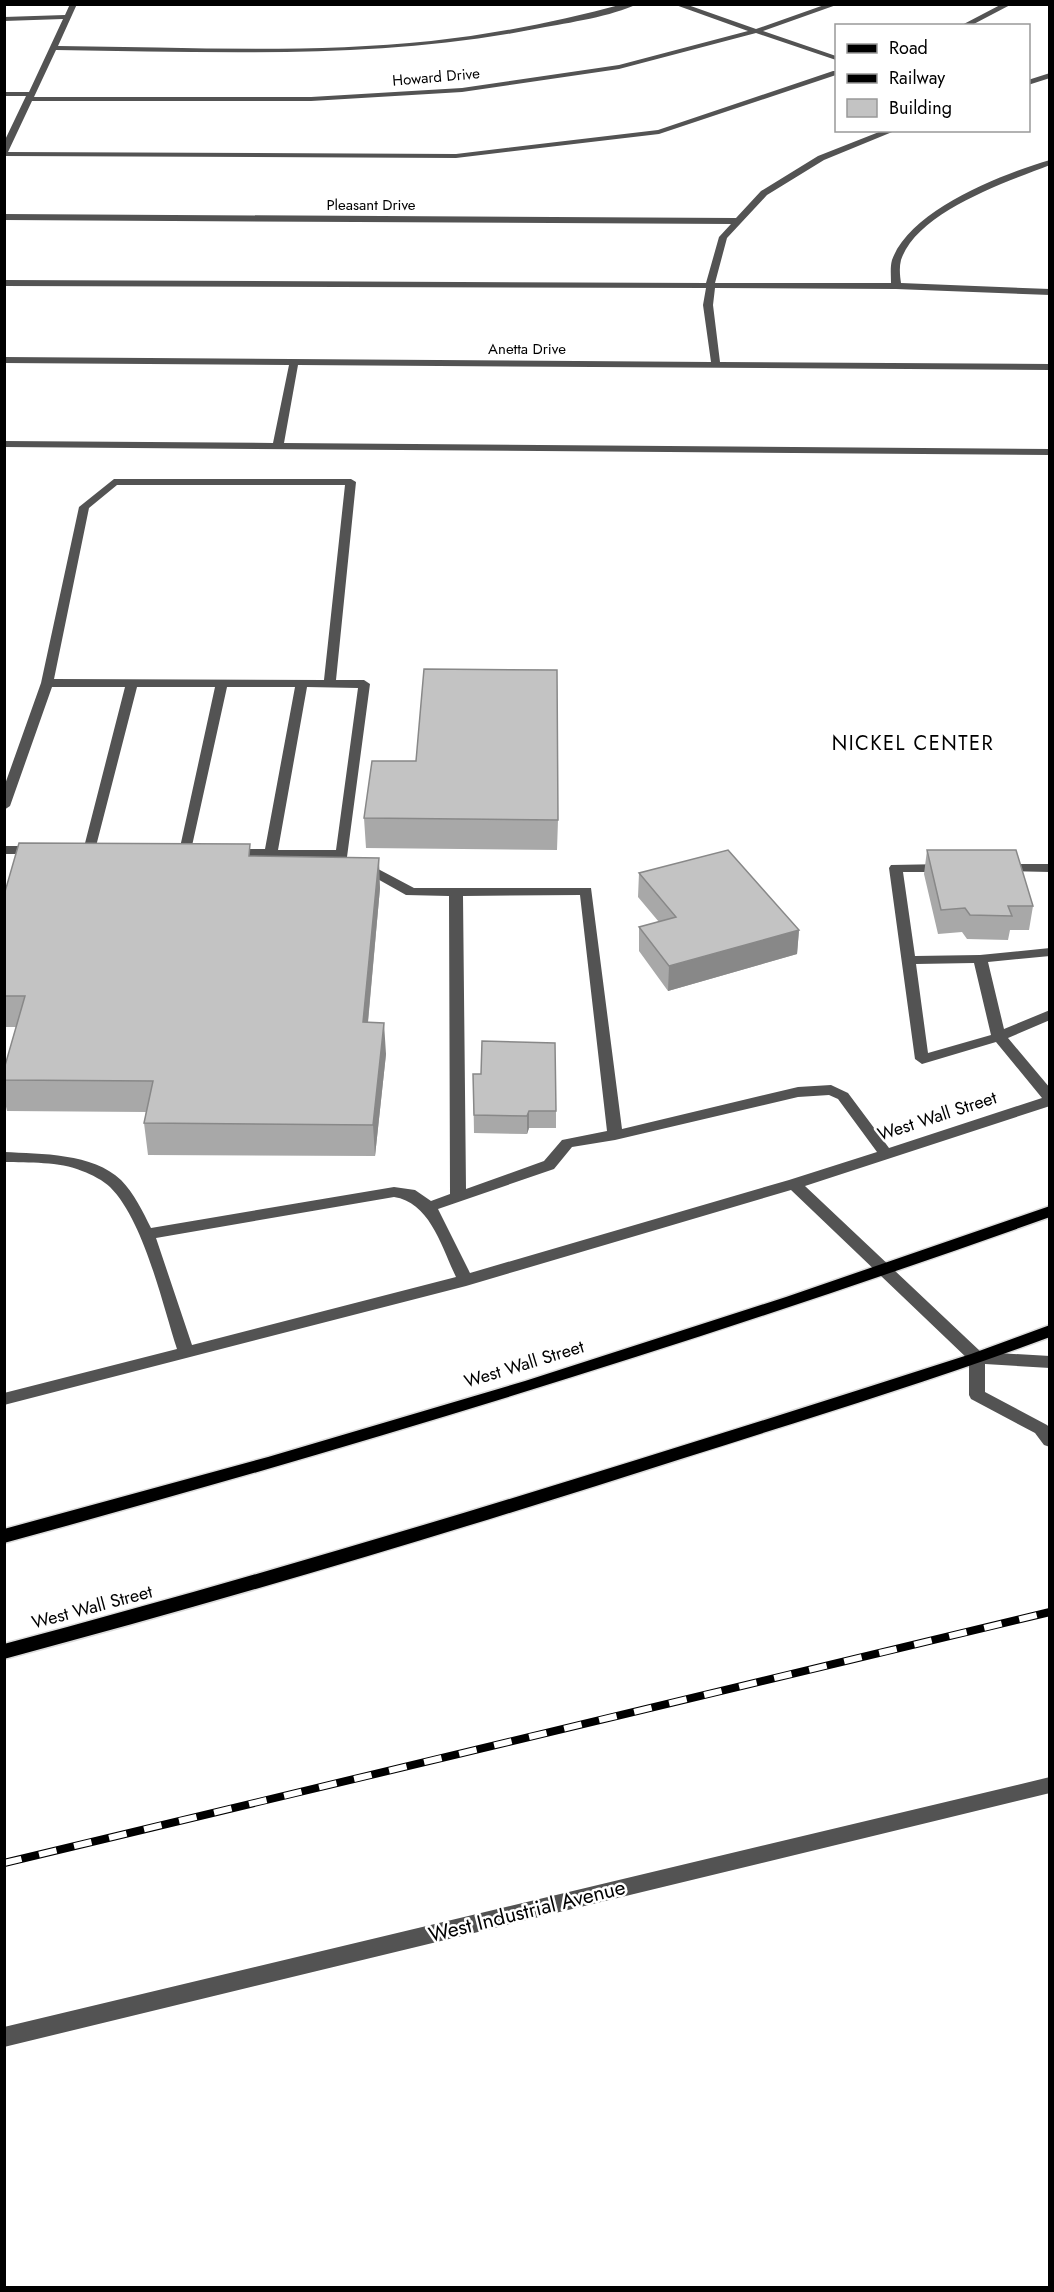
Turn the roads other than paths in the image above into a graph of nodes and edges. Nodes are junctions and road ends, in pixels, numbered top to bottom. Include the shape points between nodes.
1 (74, 4) edge
2 (634, 4) edge
3 (676, 4) edge
4 (836, 4) edge
5 (1009, 4) edge
6 (68, 17) junction
7 (4, 19) edge
8 (967, 24) edge
9 (756, 31) junction
10 (54, 48) junction
11 (835, 57) edge
12 (835, 74) edge
13 (1050, 75) edge
14 (1030, 83) edge
15 (4, 94) edge
16 (30, 96) junction
17 (888, 132) edge
18 (5, 149) edge
19 (1050, 162) edge
20 (4, 217) edge
21 (738, 221) junction
22 (4, 283) edge
23 (711, 285) junction
24 (896, 286) junction
25 (1050, 292) edge
26 (4, 360) edge
27 (294, 362) junction
28 (717, 365) junction
29 (1050, 367) edge
30 (4, 444) edge
31 (278, 446) junction
32 (1050, 452) edge
33 (47, 683) junction
34 (132, 683) junction
35 (222, 684) junction
36 (302, 684) junction
37 (330, 684) junction
38 (4, 806) edge
39 (4, 850) edge
40 (47, 850) edge
41 (89, 851) edge
42 (185, 852) edge
43 (217, 853) edge
44 (271, 853) junction
45 (342, 854) junction
46 (955, 868) edge
47 (990, 868) edge
48 (1050, 868) edge
49 (456, 892) junction
50 (1050, 952) edge
51 (980, 959) junction
52 (909, 960) junction
53 (1050, 1014) edge
54 (999, 1037) junction
55 (1050, 1100) edge
56 (615, 1136) junction
57 (886, 1154) junction
58 (4, 1157) edge
59 (795, 1184) junction
60 (458, 1197) junction
61 (429, 1207) junction
62 (1050, 1211) edge
63 (146, 1234) junction
64 (885, 1271) junction
65 (466, 1280) junction
66 (1050, 1331) edge
67 (186, 1352) junction
68 (977, 1358) junction
69 (1050, 1362) edge
70 (4, 1399) edge
71 (1050, 1441) edge
72 (4, 1536) edge
73 (4, 1652) edge
74 (1050, 1785) edge
75 (4, 2037) edge

1 - 6 street
2 - 10 street via 508,34 404,46 291,50
3 - 9 street
4 - 9 street, Howard Drive
5 - 8 street
6 - 7 street
6 - 10 street
9 - 11 street
9 - 16 street, Howard Drive via 619,67 462,90 311,99
10 - 16 street
12 - 18 street via 659,132 456,156
13 - 14 street
15 - 16 street, Howard Drive
16 - 18 street
17 - 21 street via 821,158 764,193
19 - 24 street via 975,194 921,226 904,243 896,261
20 - 21 street, Pleasant Drive
21 - 23 street via 723,237
22 - 23 street
23 - 24 street
23 - 28 street via 708,305
24 - 25 street
26 - 27 street, Anetta Drive
27 - 28 street, Anetta Drive
27 - 31 street
28 - 29 street, Anetta Drive
30 - 31 street
31 - 32 street
33 - 34 street
33 - 37 street via 84,507 114,482 351,482
33 - 38 street
34 - 35 street
34 - 41 street
35 - 36 street
35 - 42 street
36 - 37 street
36 - 44 street
37 - 45 street via 364,684
39 - 40 street
43 - 44 street
44 - 45 street
45 - 49 street via 411,892
46 - 52 street via 896,868
47 - 48 street
49 - 56 street via 586,891
49 - 60 street
50 - 51 street
51 - 52 street
51 - 54 street
52 - 54 street via 922,1059
53 - 54 street
54 - 55 street
55 - 57 street, West Wall Street
56 - 57 street via 798,1092 831,1090 843,1096
56 - 60 street via 567,1143 549,1164
57 - 59 street, West Wall Street
58 - 63 street via 53,1159 86,1166 115,1183
59 - 64 street
59 - 65 street, West Wall Street
60 - 61 street
61 - 63 street via 410,1194 394,1192
61 - 65 street
62 - 64 main road, West Wall Street
63 - 67 street
64 - 68 street
64 - 72 main road, West Wall Street via 325,1447
65 - 67 street, West Wall Street
66 - 68 main road, West Wall Street
67 - 70 street, West Wall Street
68 - 69 street
68 - 71 street via 977,1395 1041,1429
68 - 73 main road, West Wall Street via 527,1503
74 - 75 street, West Industrial Avenue

